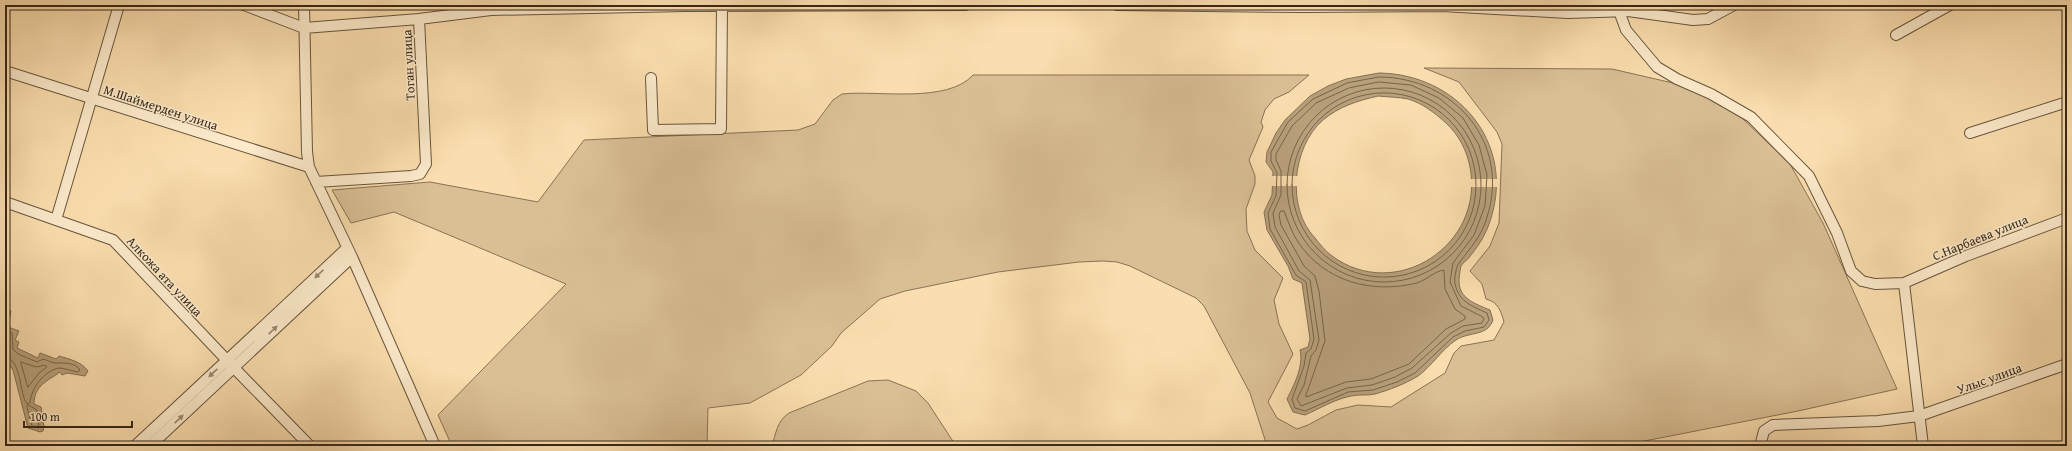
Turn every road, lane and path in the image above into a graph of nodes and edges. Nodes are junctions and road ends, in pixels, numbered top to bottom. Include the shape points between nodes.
1 (120, 5) edge
2 (244, 5) edge
3 (304, 5) edge
4 (966, 5) edge
5 (1117, 5) edge
6 (1734, 5) edge
7 (1950, 5) edge
8 (642, 6) edge
9 (722, 6) edge
10 (1624, 9) edge
11 (419, 19) junction
12 (304, 28) junction
13 (1896, 35) dead end
14 (5, 71) edge
15 (651, 78) dead end
16 (93, 98) junction
17 (2067, 102) edge
18 (1970, 133) dead end
19 (309, 167) junction
20 (316, 182) junction
21 (5, 202) edge
22 (2067, 218) edge
23 (56, 220) junction
24 (349, 252) junction
25 (1904, 283) junction
26 (230, 364) junction
27 (2067, 364) edge
28 (1919, 416) junction
29 (1760, 443) edge
30 (135, 446) edge
31 (150, 446) edge
32 (310, 446) edge
33 (435, 446) edge
34 (1923, 446) edge

1 - 16 street
2 - 12 street
3 - 12 street
4 - 9 street, Тоган улица
5 - 10 street via 1442,6 1568,13
6 - 10 street via 1708,19 1693,20
7 - 13 street
8 - 9 street, Тоган улица
8 - 11 street, Тоган улица via 491,10
9 - 15 street via 721,129 653,130
10 - 25 street via 1626,30 1657,67 1752,117 1809,176 1837,232 1851,271 1862,280 1875,284
11 - 12 street
11 - 20 street, Тоган улица via 426,164 420,174
12 - 19 street
14 - 16 street, М.Шаймерден улица
16 - 19 street, М.Шаймерден улица
16 - 23 street
17 - 18 street
19 - 20 street
20 - 24 street
21 - 23 street, Алкожа ата улица
22 - 25 street, С.Нарбаева улица via 1966,256
23 - 26 street, Алкожа ата улица via 113,240
24 - 26 street
24 - 33 street
25 - 28 street
26 -> 30 street
31 -> 26 street
26 - 32 street, Алкожа ата улица
27 - 28 street, Улыс улица
28 - 29 street, Улыс улица via 1878,421 1773,425 1764,431
28 - 34 street

